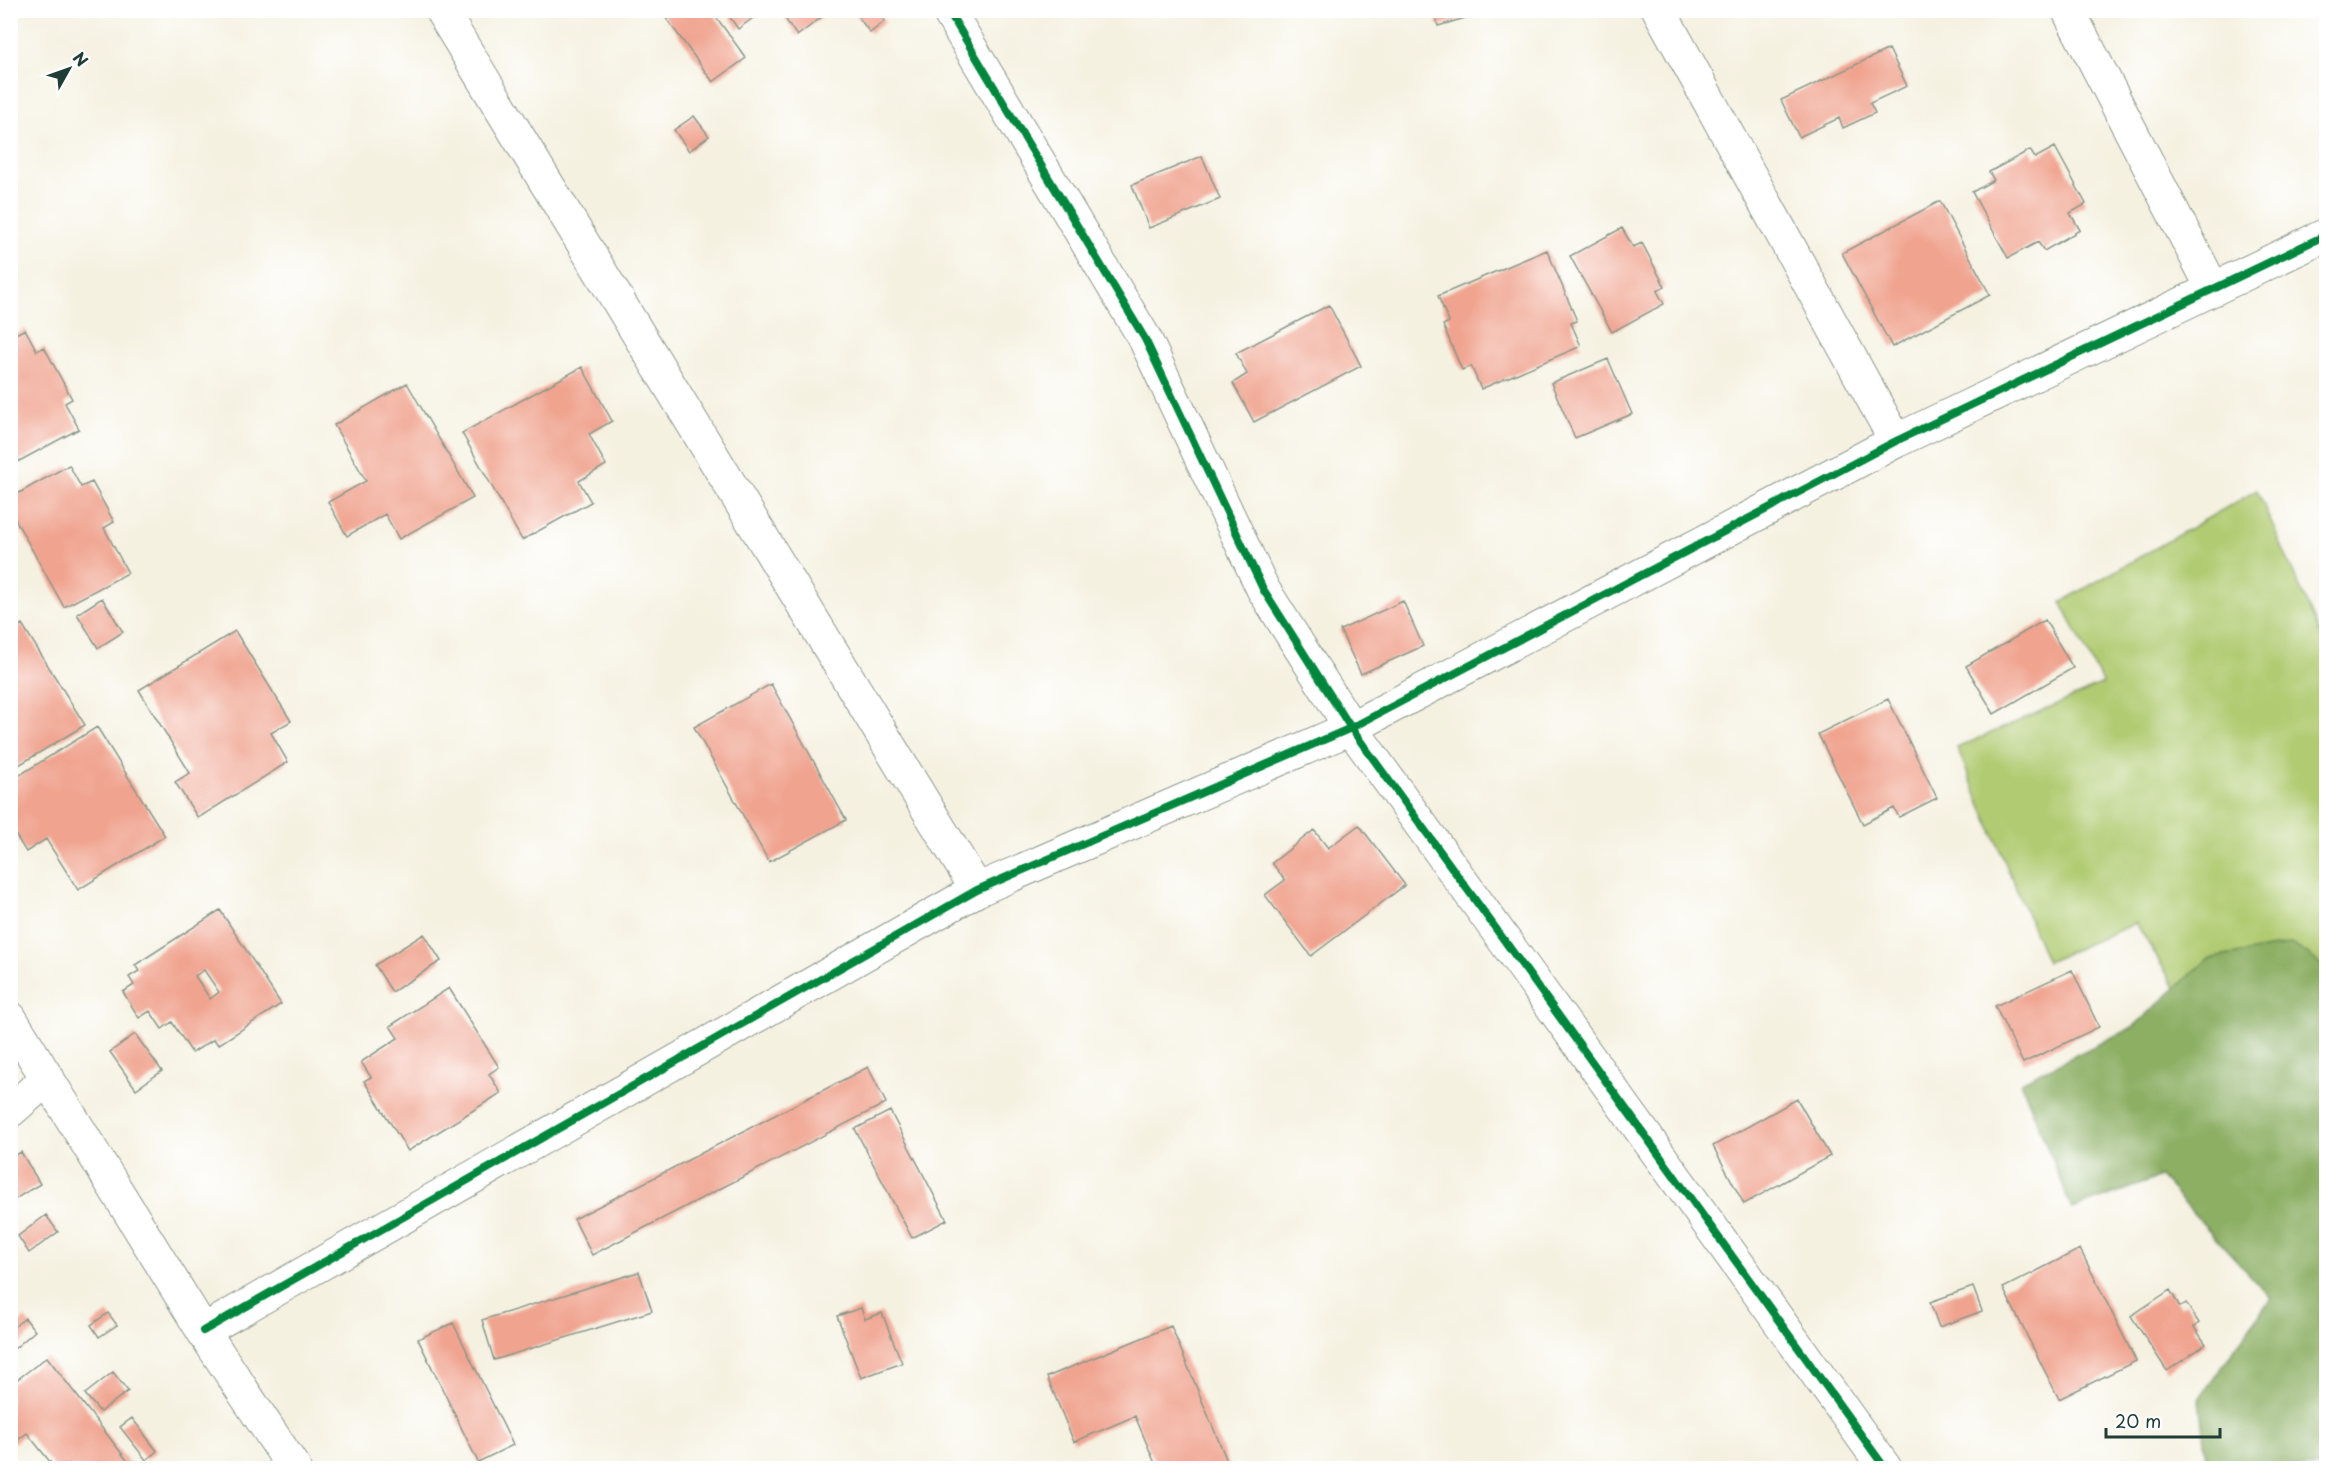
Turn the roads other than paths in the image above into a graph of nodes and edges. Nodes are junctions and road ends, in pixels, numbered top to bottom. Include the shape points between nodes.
1 (441, 10) edge
2 (948, 10) edge
3 (1659, 10) edge
4 (2068, 10) edge
5 (2326, 236) edge
6 (2213, 289) junction
7 (1896, 441) junction
8 (1352, 728) junction
9 (977, 890) junction
10 (10, 1018) edge
11 (48, 1078) junction
12 (10, 1112) edge
13 (203, 1331) junction
14 (294, 1468) edge
15 (1885, 1468) edge

1 - 9 street
2 - 8 street via 1146,339 1263,589
3 - 7 street
4 - 6 street
5 - 6 street
6 - 7 street
7 - 8 street
8 - 9 street
8 - 15 street
9 - 13 street
10 - 11 street
11 - 12 street
11 - 13 street
13 - 14 street

